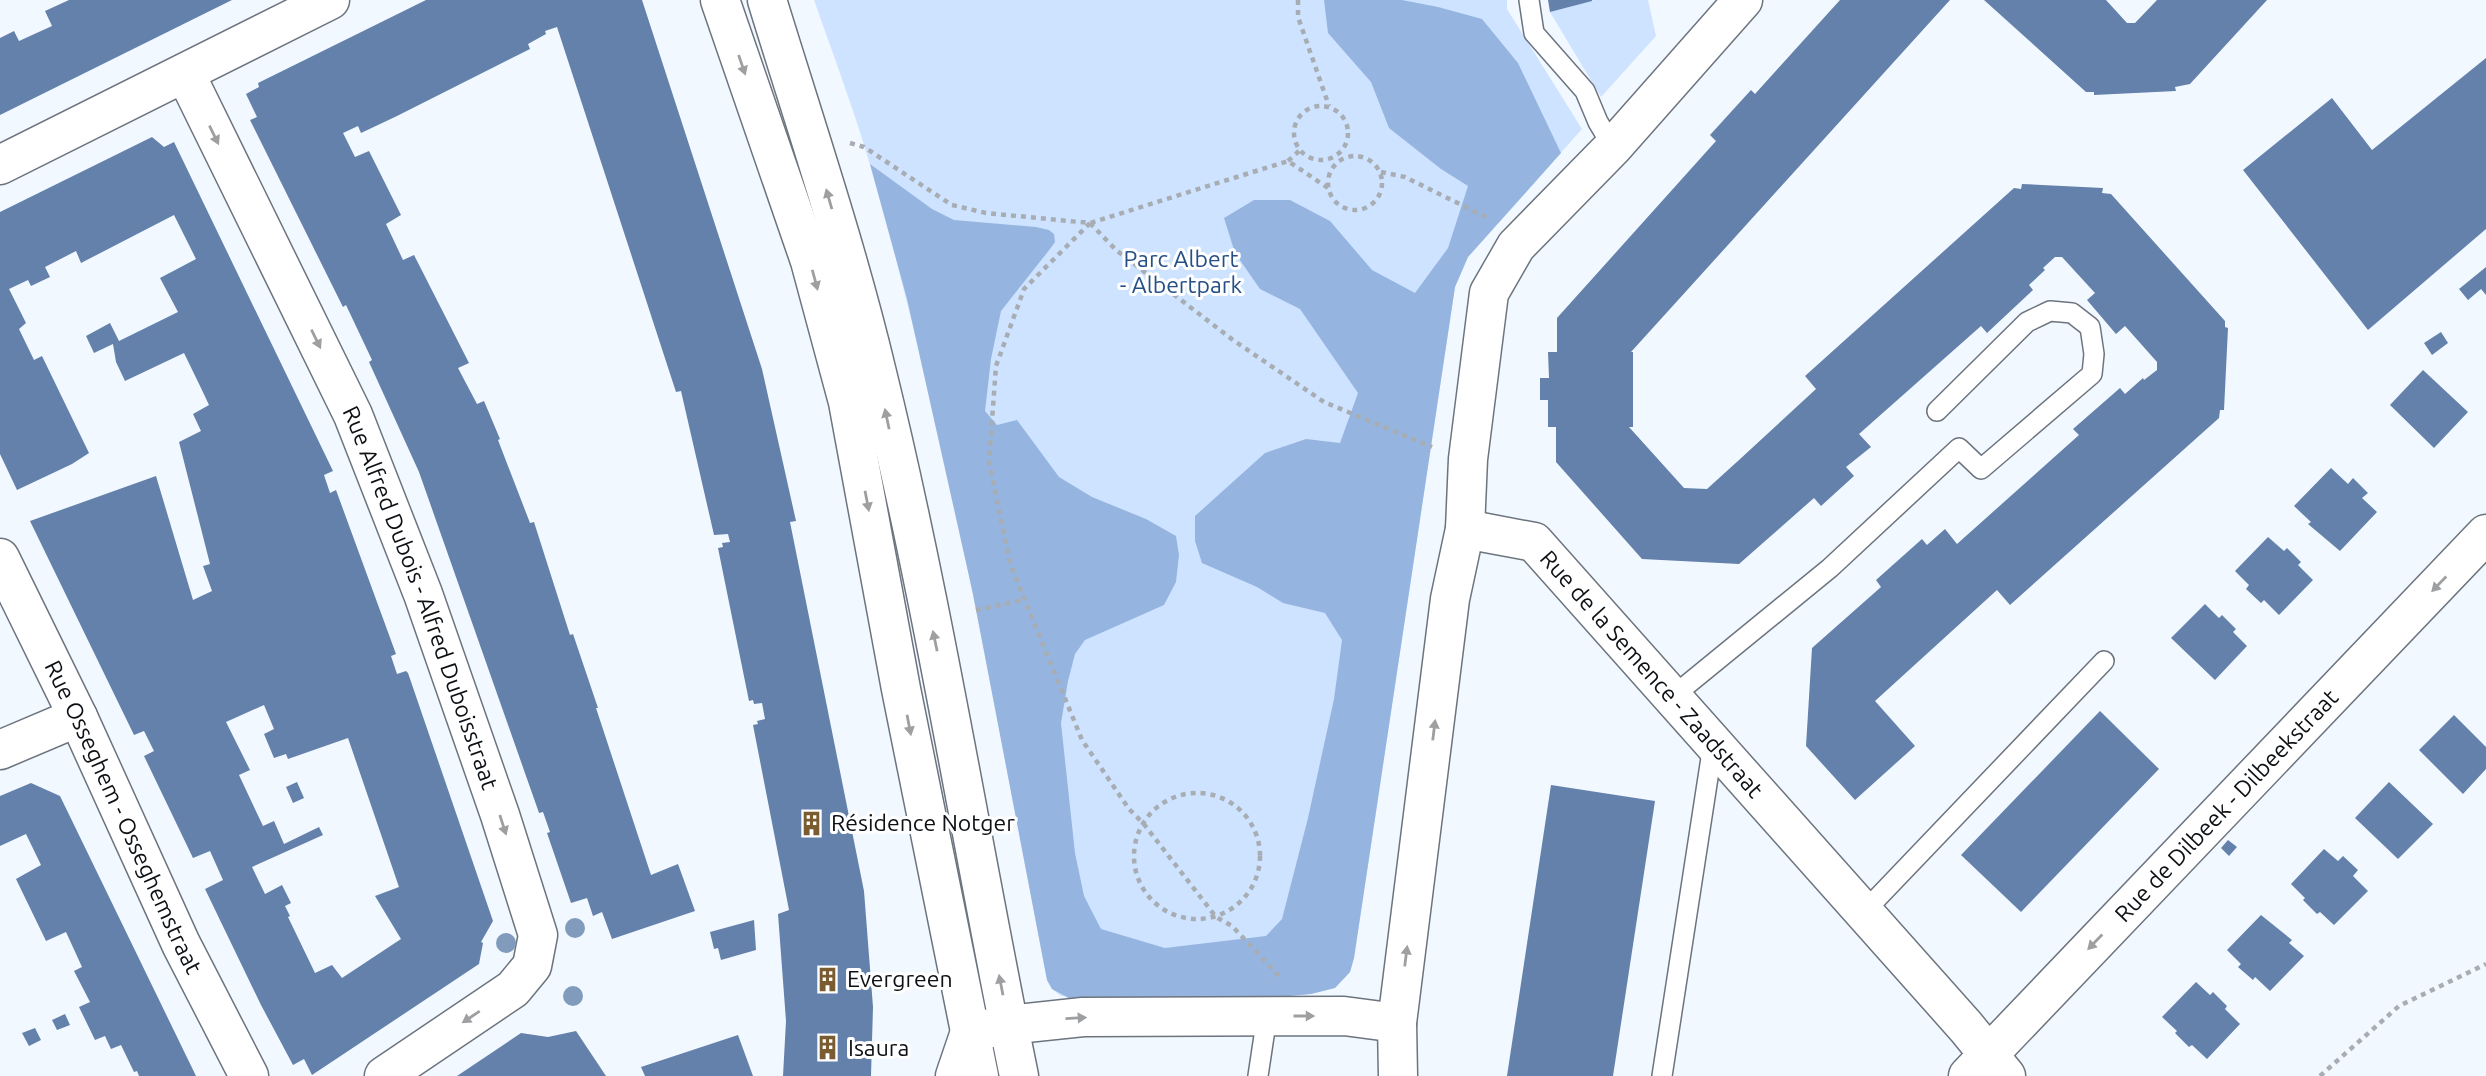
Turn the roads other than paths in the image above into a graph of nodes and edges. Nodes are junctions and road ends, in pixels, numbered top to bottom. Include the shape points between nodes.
1 (330, 0) edge
2 (720, 0) edge
3 (767, 0) edge
4 (1529, 0) edge
5 (1743, 0) edge
6 (185, 74) junction
7 (1613, 147) junction
8 (0, 165) edge
9 (1937, 411) dead end
10 (1465, 530) junction
11 (2486, 534) edge
12 (0, 558) edge
13 (923, 587) junction
14 (885, 596) junction
15 (2104, 661) dead end
16 (1672, 697) junction
17 (78, 717) junction
18 (1714, 744) junction
19 (0, 750) edge
20 (1863, 913) junction
21 (1267, 1016) junction
22 (1398, 1023) junction
23 (1009, 1025) junction
24 (970, 1032) junction
25 (1987, 1069) edge
26 (249, 1076) edge
27 (384, 1076) edge
28 (955, 1076) edge
29 (979, 1076) edge
30 (1019, 1076) edge
31 (1258, 1076) edge
32 (1398, 1076) edge
33 (1662, 1076) edge

1 - 6 street
2 -> 14 street via 810,261 848,402
13 -> 3 street via 877,372
4 - 7 lane via 1534,33 1586,91
5 - 7 street
6 - 8 street
6 -> 27 street, Rue Alfred Dubois - Alfred Duboisstraat via 353,415 423,594 538,935 532,966 513,989
7 - 10 street via 1516,246 1489,293 1468,459
9 - 16 lane via 2027,322 2050,311 2072,313 2090,327 2092,374 2071,393 1981,470 1959,448 1830,568
10 - 16 street, Rue de la Semence - Zaadstraat via 1534,542
22 -> 10 street via 1450,599
11 -> 25 street, Rue de Dilbeek - Dilbeekstraat
12 - 17 street, Rue Osseghem - Osseghemstraat
13 - 14 street
23 -> 13 street
14 -> 24 street
15 - 20 lane
16 - 18 street, Rue de la Semence - Zaadstraat
17 - 19 street
17 - 26 street, Rue Osseghem - Osseghemstraat via 181,944
18 - 20 street, Rue de la Semence - Zaadstraat
18 - 33 lane
20 - 25 street, Rue de la Semence - Zaadstraat
21 -> 22 street via 1344,1016
23 -> 21 street via 1083,1017
21 - 31 lane
22 - 32 street
23 - 24 street
23 - 30 street
24 - 28 street
24 - 29 street

